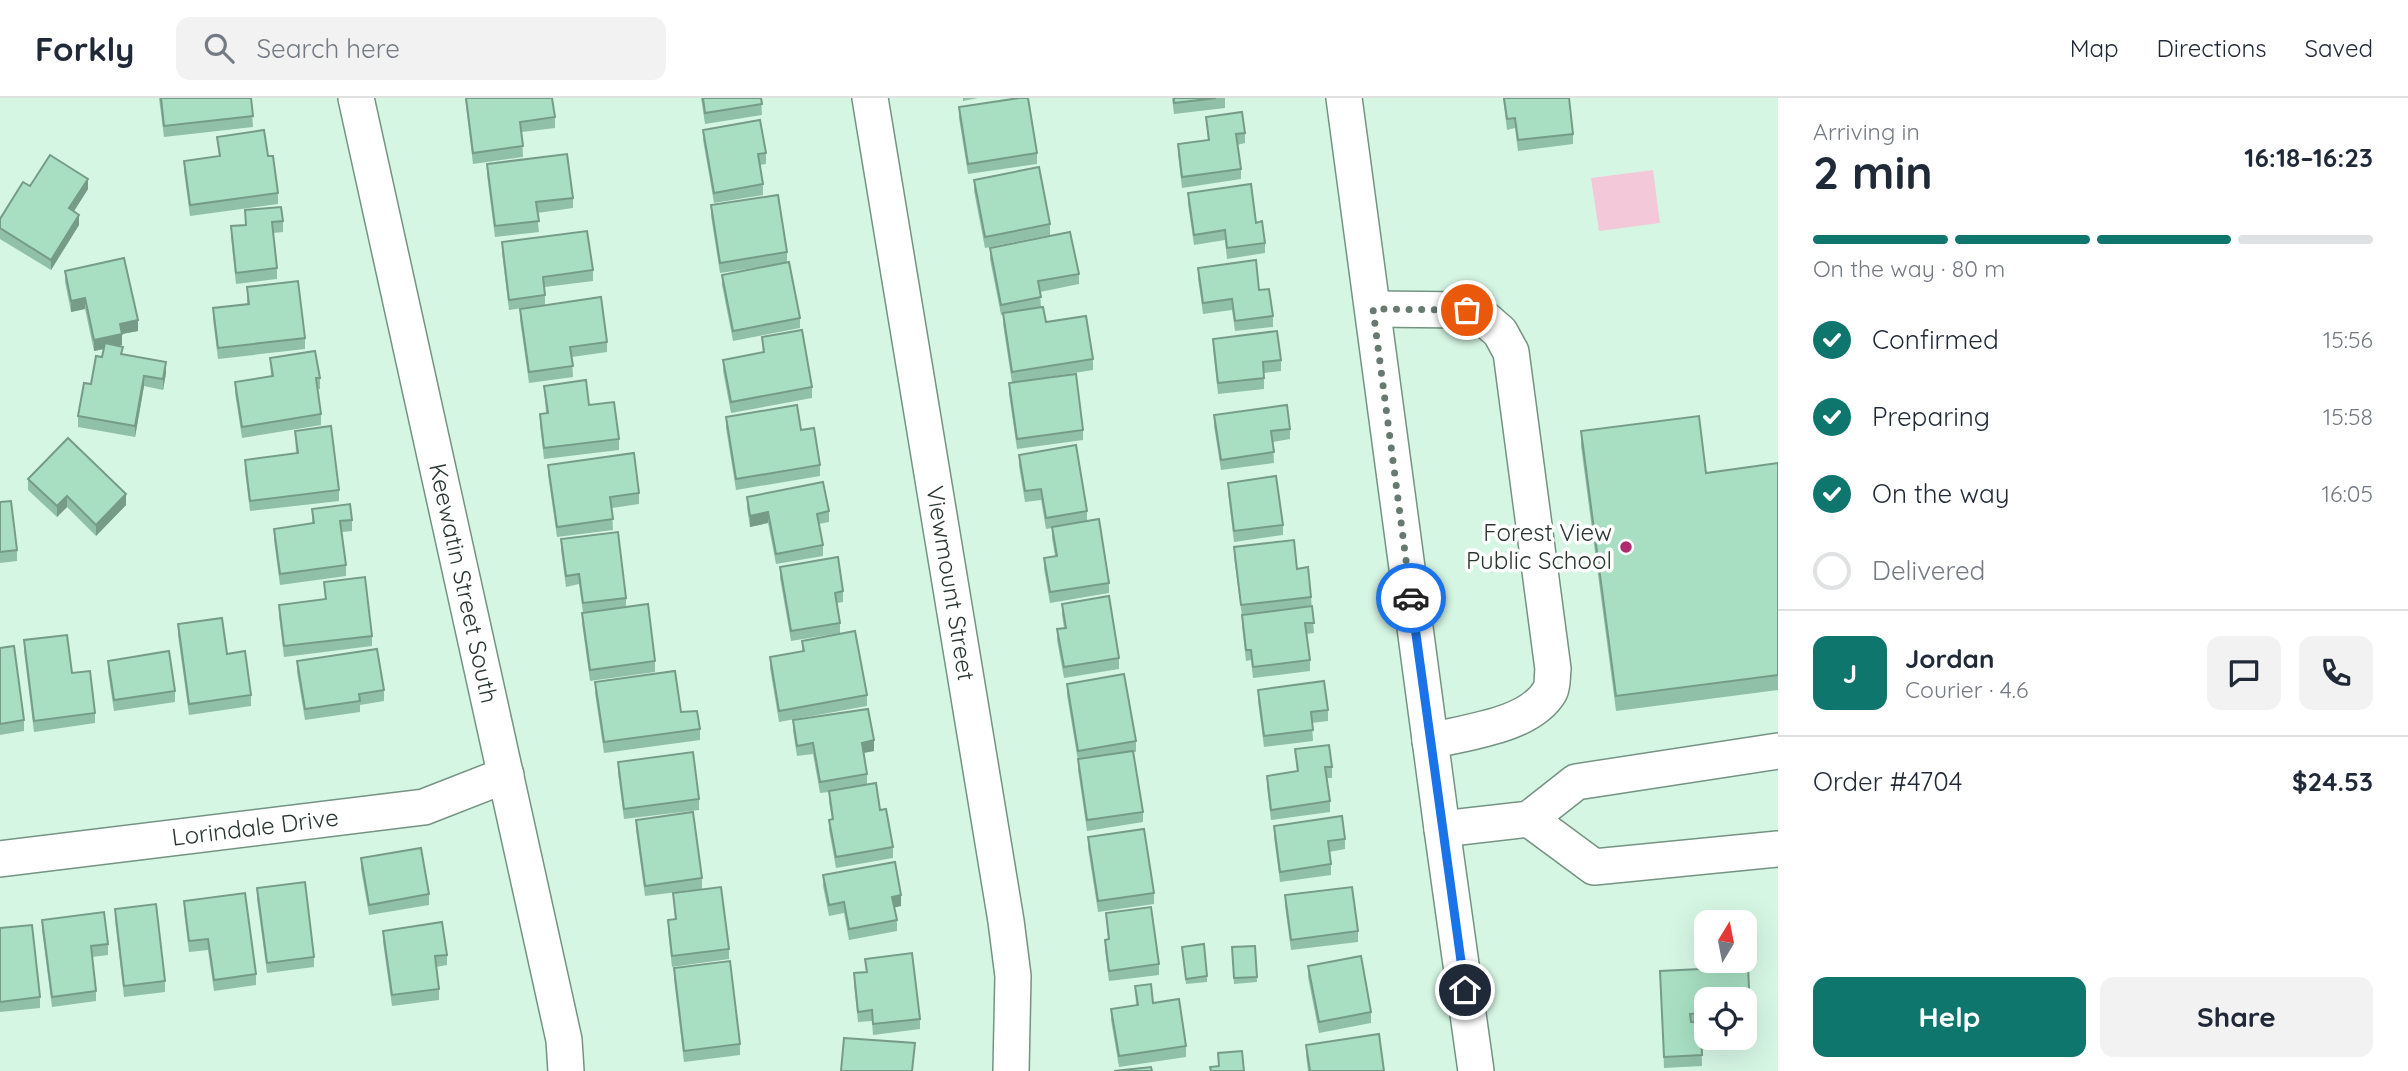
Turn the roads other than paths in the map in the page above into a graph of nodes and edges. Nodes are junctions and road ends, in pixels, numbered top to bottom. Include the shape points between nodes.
1 (356, 98) edge
2 (870, 98) edge
3 (1344, 98) edge
4 (1373, 309) junction
5 (1430, 741) junction
6 (1778, 751) edge
7 (506, 775) junction
8 (1530, 819) junction
9 (1442, 829) junction
10 (1778, 849) edge
11 (0, 859) edge
12 (566, 1071) edge
13 (1011, 1071) edge
14 (1476, 1071) edge

1 - 7 street, Keewatin Street South
2 - 13 street, Viewmount Street via 1006,921 1013,976
3 - 4 street
4 - 5 street
4 - 5 street via 1467,310 1500,332 1511,352 1553,669 1552,689 1535,709 1510,721
5 - 9 street
6 - 8 street via 1576,782
7 - 11 street, Lorindale Drive via 424,807
7 - 12 street, Keewatin Street South via 564,1040
8 - 9 street
8 - 10 street via 1594,867
9 - 14 street

